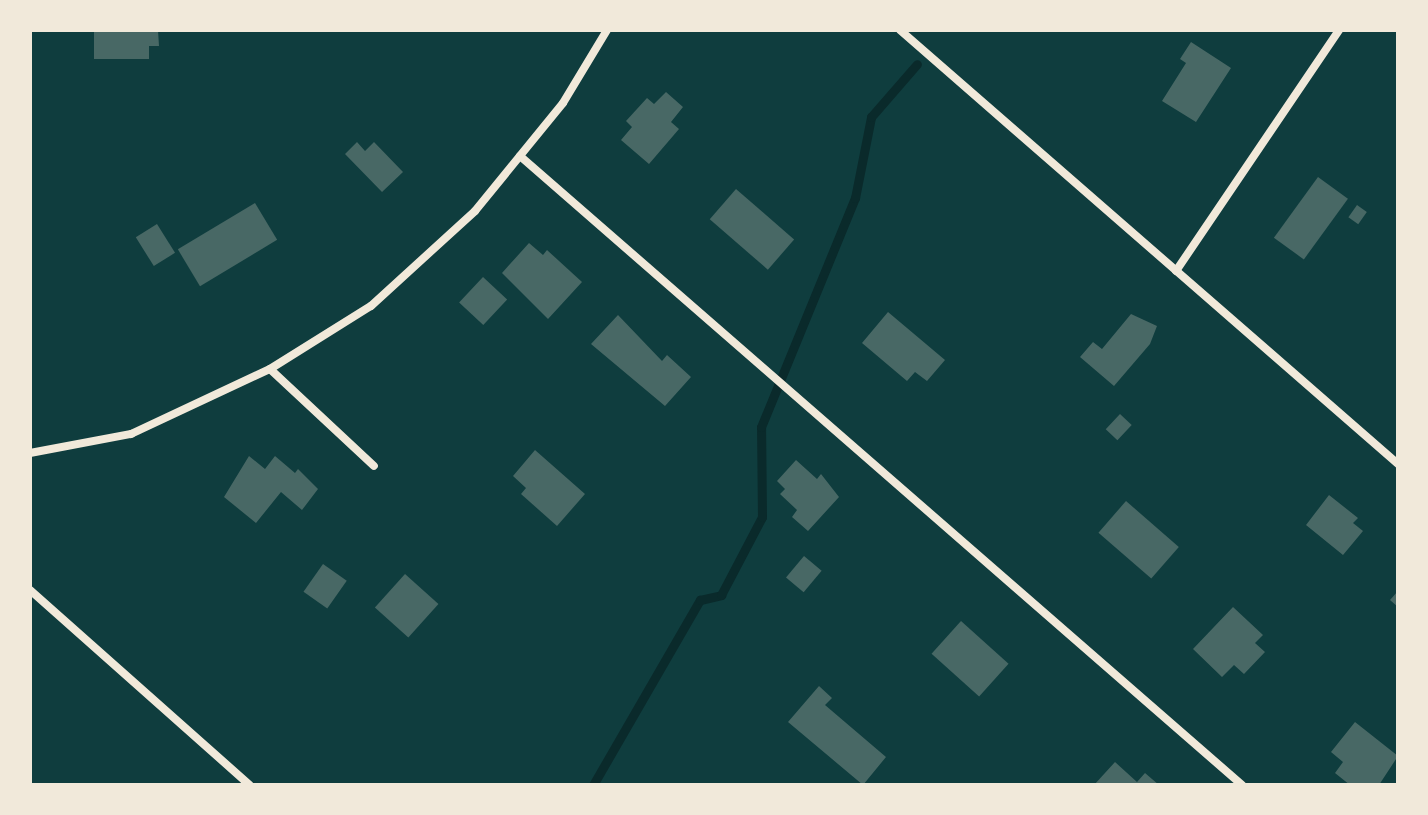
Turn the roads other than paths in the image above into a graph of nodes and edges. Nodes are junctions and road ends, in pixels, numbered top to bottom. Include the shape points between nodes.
1 (607, 30) edge
2 (900, 30) edge
3 (1339, 30) edge
4 (520, 156) junction
5 (1176, 271) junction
6 (270, 369) junction
7 (30, 453) edge
8 (1398, 464) edge
9 (374, 466) dead end
10 (30, 590) edge
11 (250, 785) edge
12 (1242, 785) edge

1 - 4 street via 563,103
2 - 5 street
3 - 5 street
4 - 6 street via 475,211 371,306
4 - 12 street
5 - 8 street
6 - 7 street via 131,434
6 - 9 street
10 - 11 street

